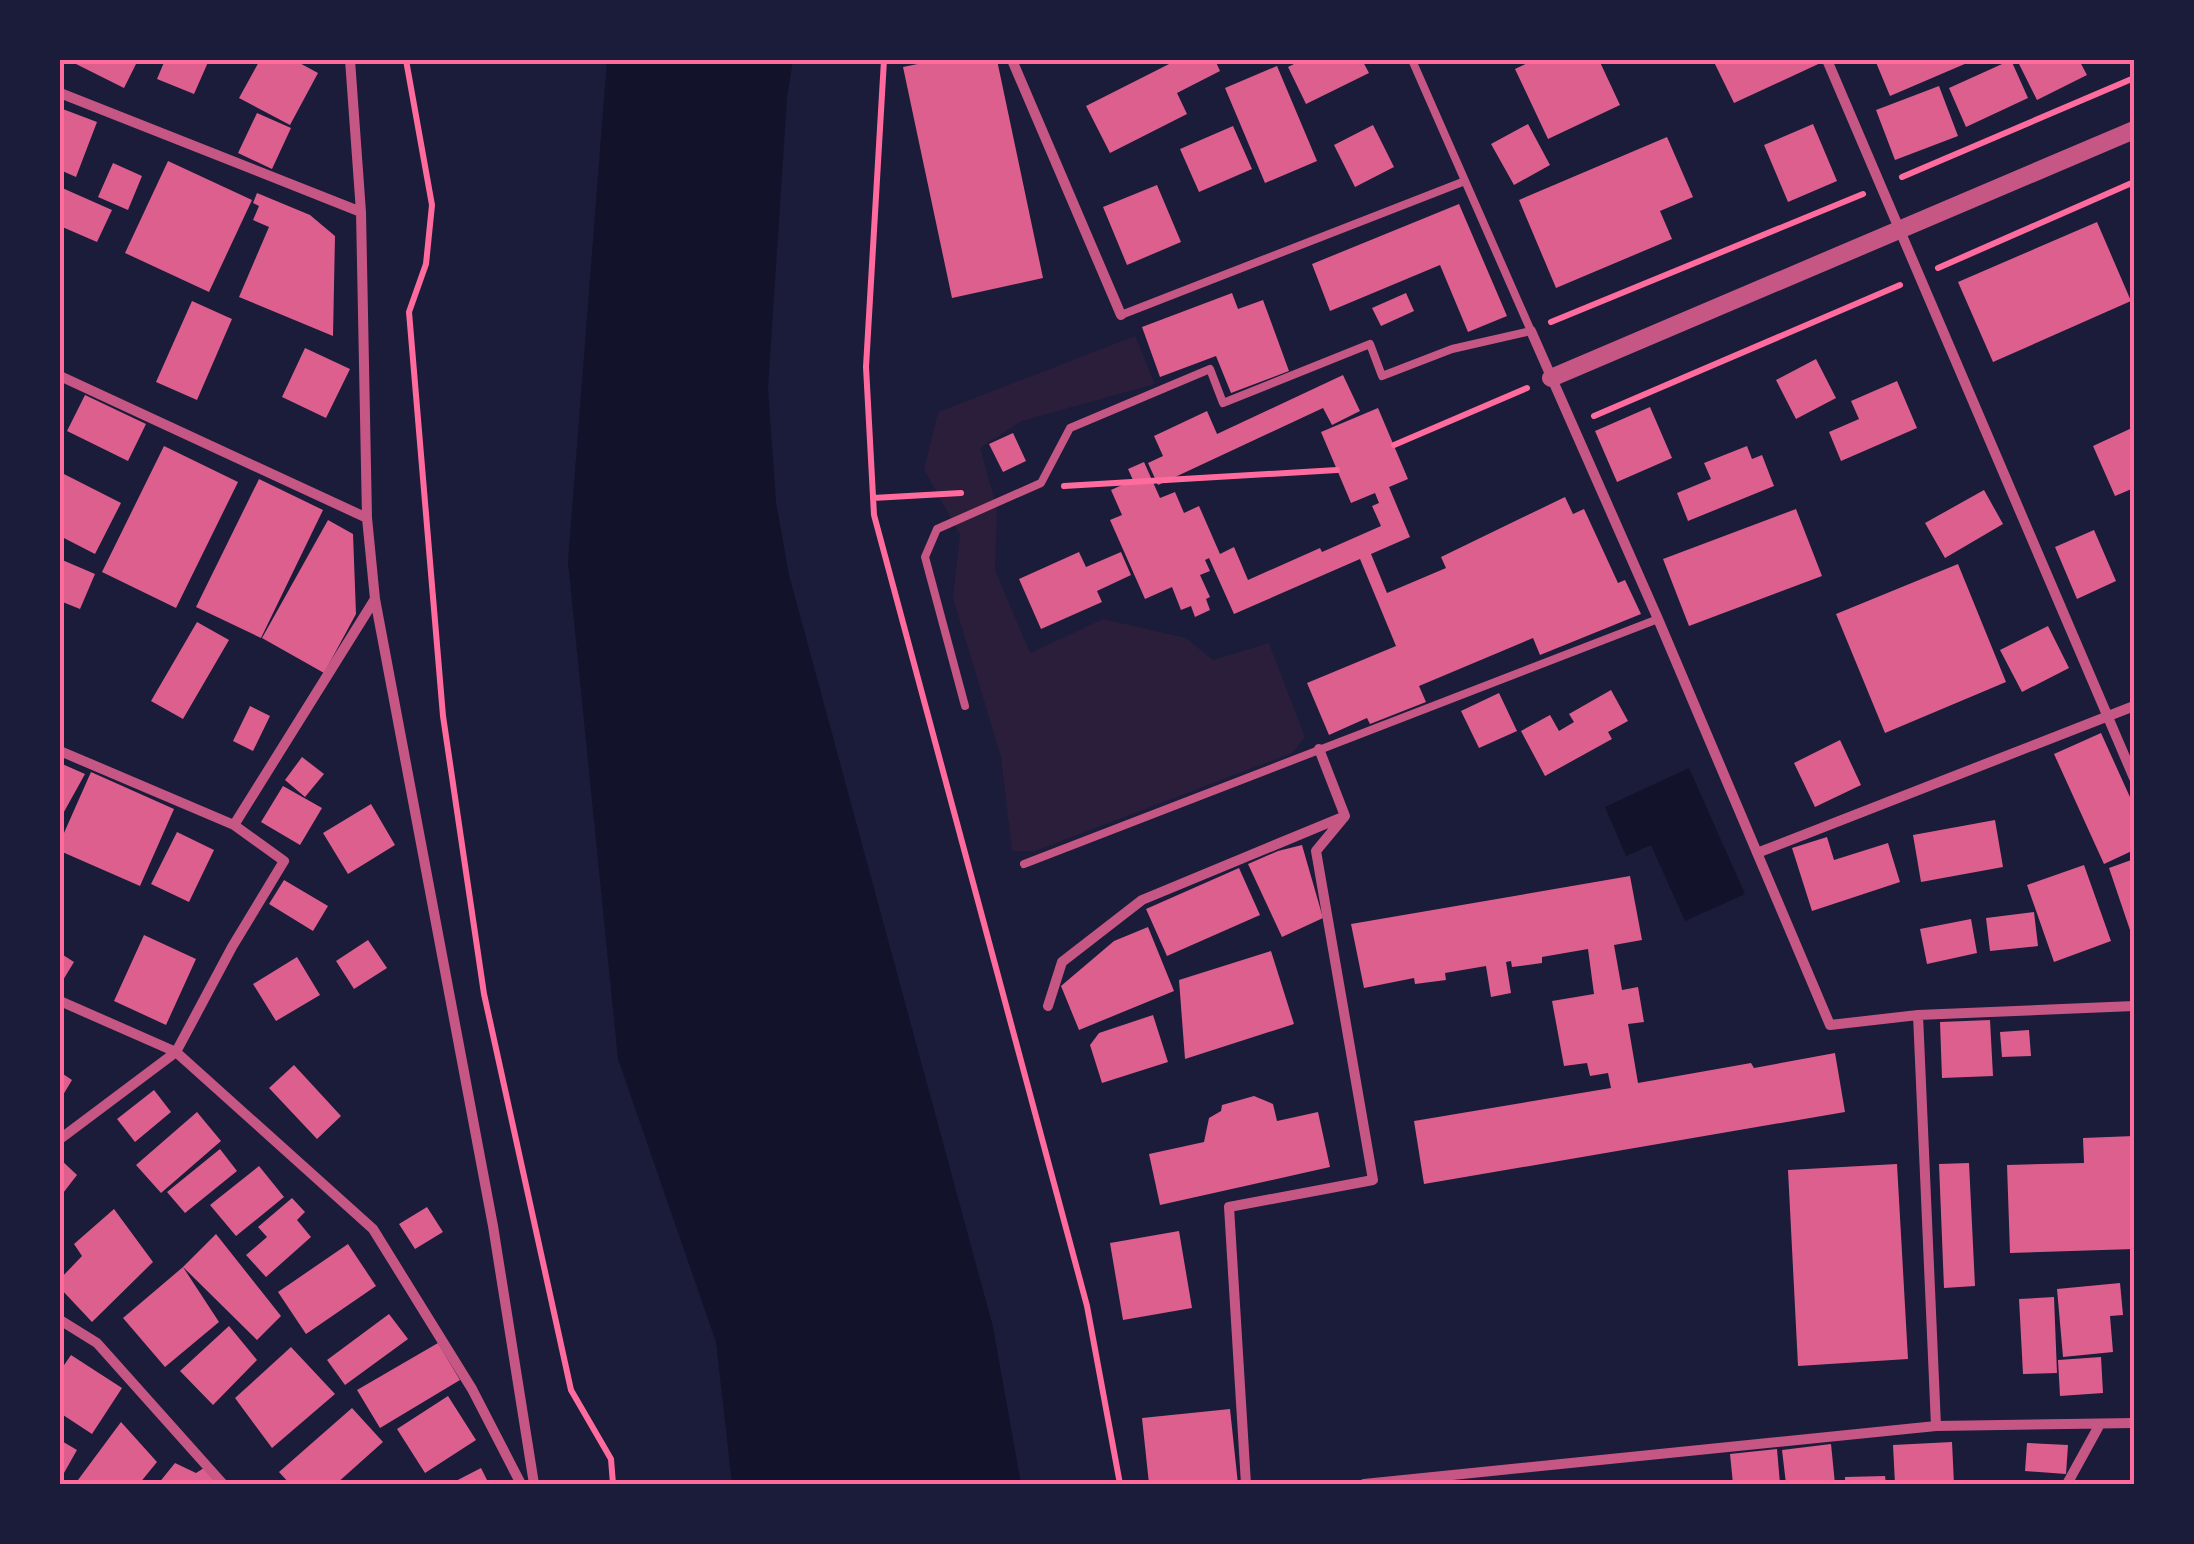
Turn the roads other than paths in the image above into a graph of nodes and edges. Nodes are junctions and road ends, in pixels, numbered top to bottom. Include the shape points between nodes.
1 (350, 60) edge
2 (1012, 60) edge
3 (1412, 60) edge
4 (1826, 60) edge
5 (60, 92) edge
6 (2134, 130) edge
7 (1465, 181) junction
8 (360, 212) junction
9 (1900, 230) junction
10 (1121, 316) joint
11 (1531, 330) junction
12 (60, 376) edge
13 (1551, 378) junction
14 (367, 518) junction
15 (375, 600) junction
16 (1658, 619) junction
17 (965, 706) dead end
18 (2134, 706) edge
19 (2108, 717) junction
20 (1319, 750) junction
21 (60, 752) edge
22 (2134, 778) edge
23 (1345, 816) junction
24 (234, 824) junction
25 (1757, 853) junction
26 (1024, 864) dead end
27 (60, 1001) edge
28 (1048, 1006) dead end
29 (2134, 1006) edge
30 (1918, 1016) junction
31 (176, 1052) junction
32 (60, 1138) edge
33 (60, 1320) edge
34 (2134, 1423) edge
35 (2100, 1424) junction
36 (1936, 1426) junction
37 (1468, 1479) edge
38 (224, 1484) edge
39 (521, 1484) edge
40 (534, 1484) edge
41 (1246, 1484) edge
42 (1364, 1484) edge
43 (2067, 1484) edge

1 - 8 street
2 - 10 street
3 - 7 lane
4 - 9 street
5 - 8 street
6 - 9 street
7 - 10 lane
7 - 11 lane
8 - 14 street
9 - 13 street
9 - 19 street
11 - 13 street
11 - 17 lane via 1452,348 1382,376 1370,344 1224,403 1210,369 1070,428 1041,483 938,528 925,557
12 - 14 street
13 - 16 street
14 - 15 street
15 - 24 street
15 - 40 street via 493,1226
16 - 20 lane
16 - 25 street
18 - 19 street
19 - 22 street
19 - 25 street
20 - 23 street
20 - 26 lane
21 - 24 street
23 - 28 street via 1142,900 1062,962
23 - 41 street via 1316,851 1373,1180 1229,1207
24 - 31 street via 284,860
25 - 30 street via 1830,1025
27 - 31 street
29 - 30 street
30 - 36 street
31 - 32 street
31 - 39 street via 373,1229 472,1388
33 - 38 street via 97,1343
34 - 35 street
35 - 36 street
35 - 43 street
36 - 37 street
37 - 42 street

